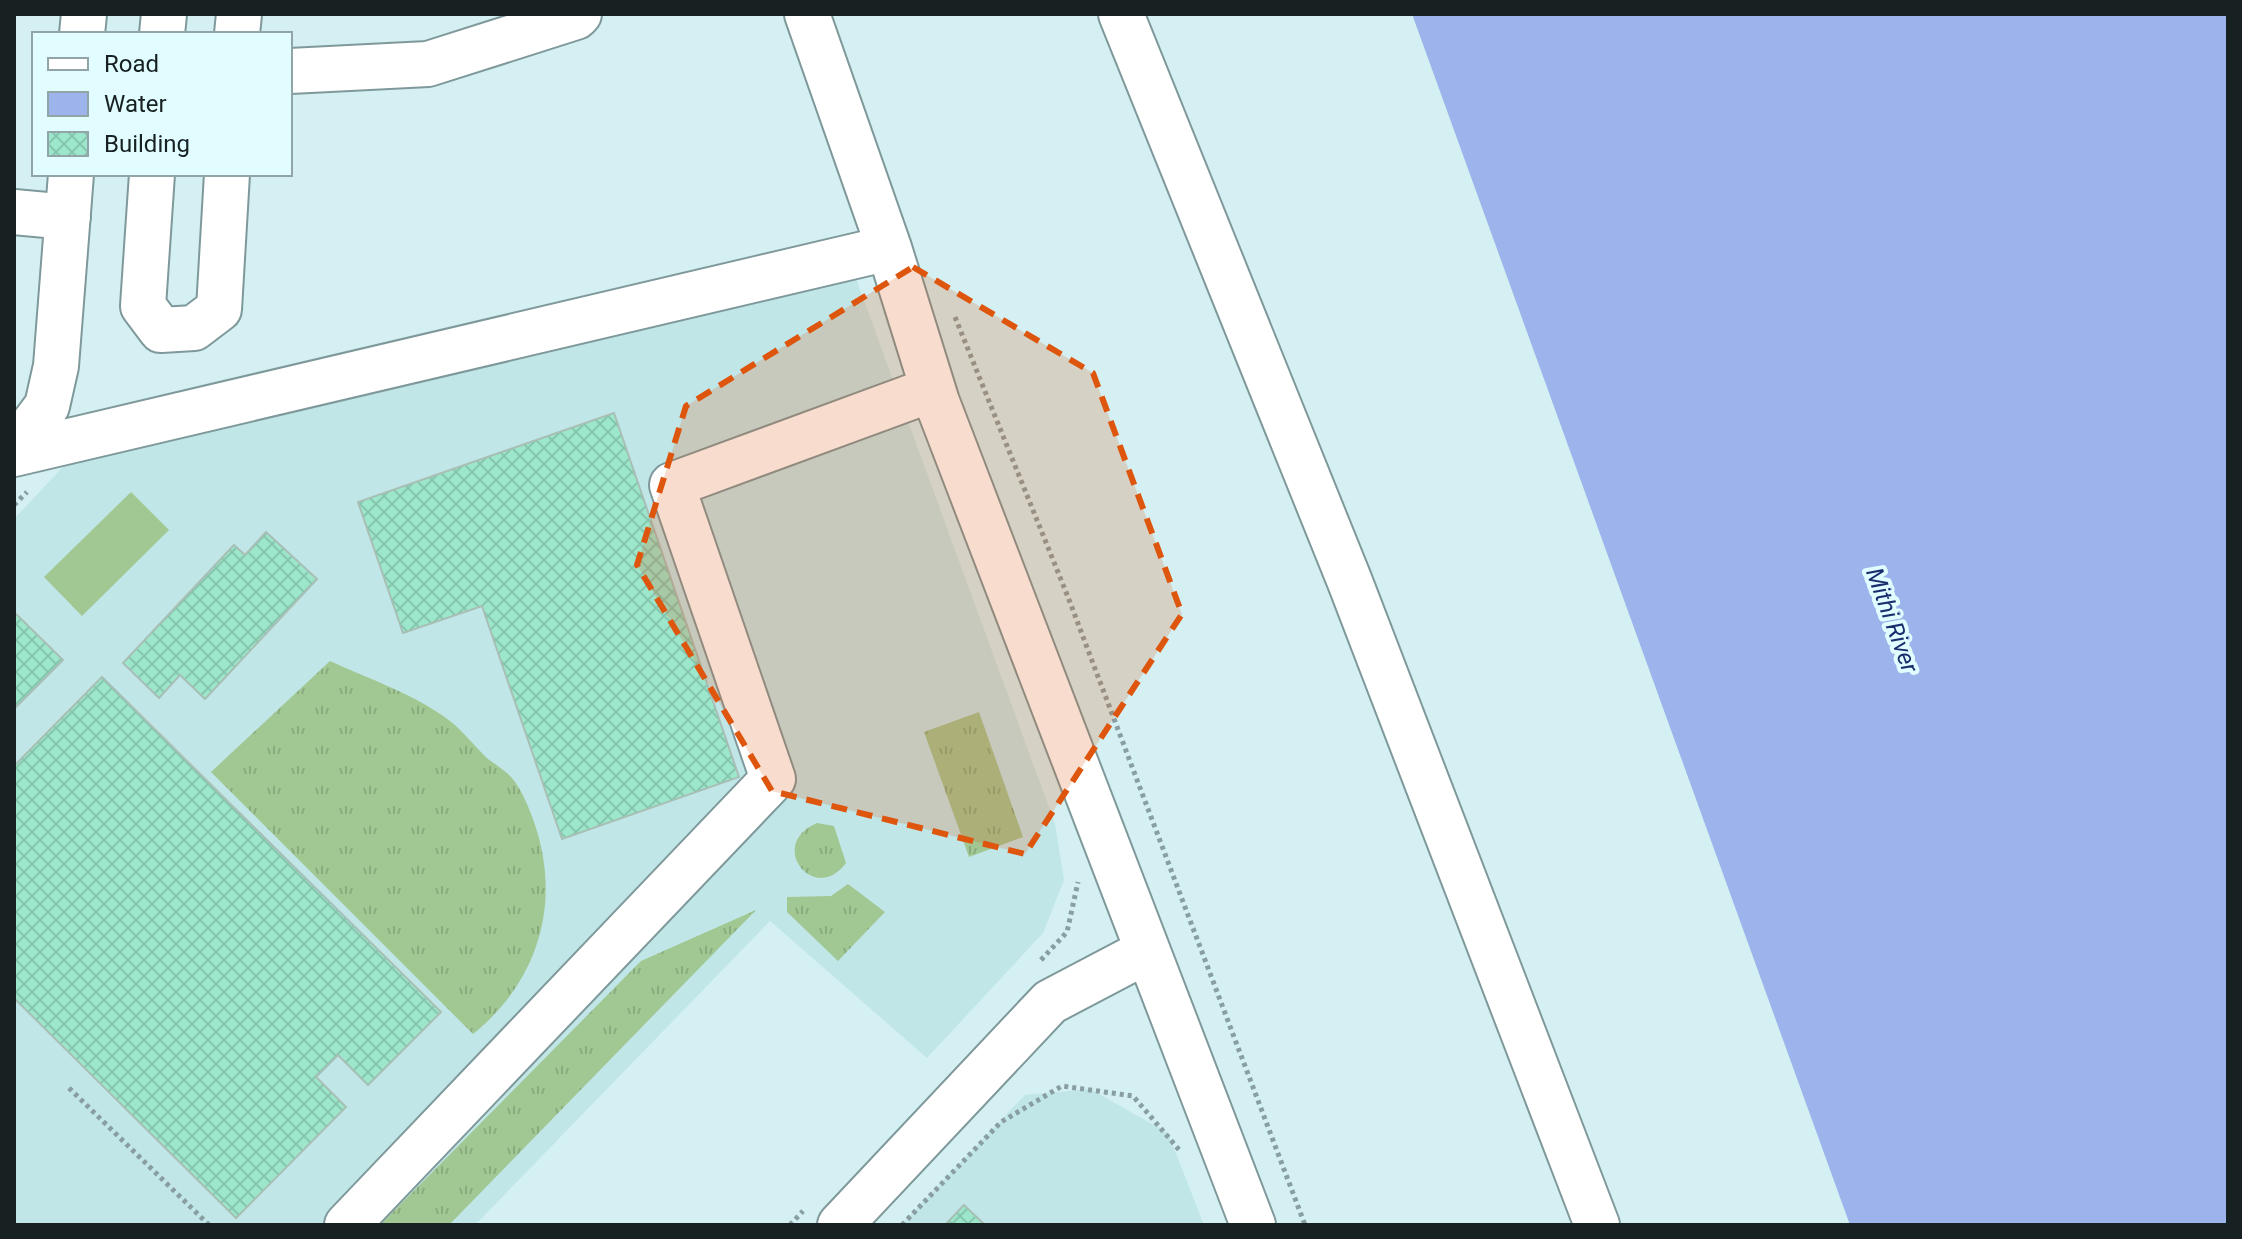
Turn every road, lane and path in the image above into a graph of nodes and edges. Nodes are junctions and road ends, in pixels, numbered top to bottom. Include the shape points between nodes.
1 (579, 14) edge
2 (807, 14) edge
3 (1121, 14) edge
4 (292, 71) edge
5 (71, 176) edge
6 (152, 176) edge
7 (227, 176) edge
8 (14, 212) edge
9 (68, 217) junction
10 (889, 248) junction
11 (950, 304) dead end
12 (933, 389) junction
13 (14, 452) edge
14 (1147, 951) junction
15 (69, 1088) dead end
16 (1183, 1155) dead end
17 (209, 1225) edge
18 (347, 1225) edge
19 (840, 1225) edge
20 (902, 1225) edge
21 (1253, 1225) edge
22 (1305, 1225) edge
23 (1597, 1225) edge

1 - 4 street via 428,64
2 - 10 street
3 - 23 street via 1350,582
5 - 9 street
6 - 7 street via 143,306 161,330 194,328 219,309
8 - 9 street
9 - 13 street via 56,366 47,406
10 - 12 street
10 - 13 street
11 - 22 path
12 - 14 street
12 - 18 street via 672,485 773,779
14 - 19 street via 1050,1002
14 - 21 street
15 - 17 path
16 - 20 path via 1133,1096 1062,1086 1001,1122

